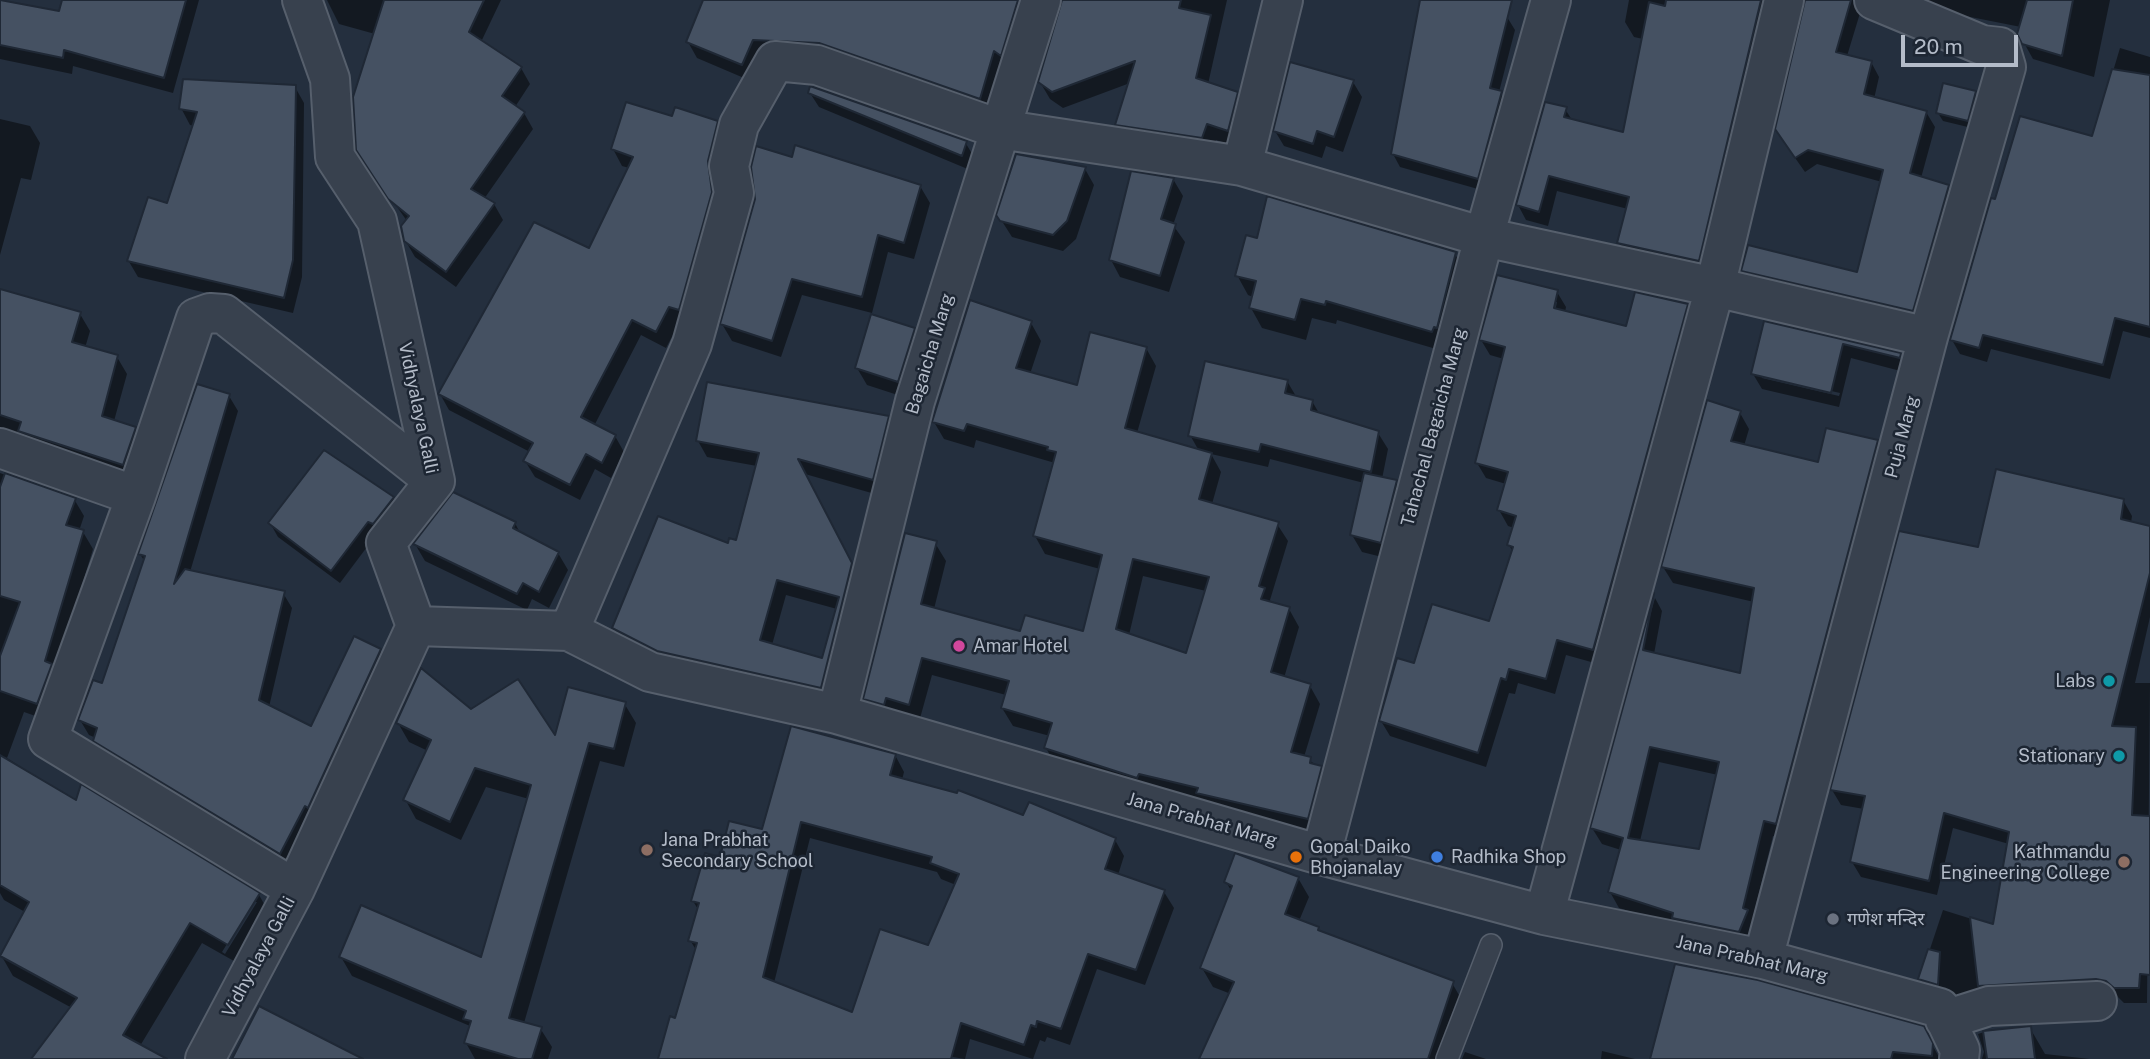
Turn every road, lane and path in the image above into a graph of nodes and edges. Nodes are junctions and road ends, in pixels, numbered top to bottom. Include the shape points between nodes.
1 (302, 0) edge
2 (1041, 0) edge
3 (1283, 0) edge
4 (1550, 0) edge
5 (1784, 0) edge
6 (1874, 0) edge
7 (999, 129) junction
8 (1242, 166) junction
9 (1484, 237) junction
10 (1714, 286) junction
11 (1928, 337) junction
12 (0, 448) edge
13 (435, 481) junction
14 (136, 495) junction
15 (415, 625) junction
16 (569, 631) junction
17 (837, 713) junction
18 (1321, 855) junction
19 (295, 890) junction
20 (1544, 915) junction
21 (1490, 945) dead end
22 (1763, 959) junction
23 (2097, 1001) dead end
24 (1945, 1020) junction
25 (205, 1059) edge
26 (1447, 1059) edge
27 (1959, 1059) edge

1 - 13 street, Vidhyalaya Galli via 330,79 335,156 377,220
2 - 7 street, Bagaicha Marg
3 - 8 street
4 - 9 street, Tahachal Bagaicha Marg
5 - 10 street
6 - 11 street, Puja Marg via 1982,45 2000,47 2006,67
7 - 8 street
7 - 16 street via 817,65 775,61 739,125 729,166 734,193 692,344
7 - 17 street, Bagaicha Marg via 915,401
8 - 9 street
9 - 10 street
9 - 18 street, Tahachal Bagaicha Marg
10 - 11 street
10 - 20 street
11 - 22 street, Puja Marg
12 - 14 street
13 - 14 street via 224,314 210,313 196,318
13 - 15 street, Vidhyalaya Galli via 386,543
14 - 19 street via 48,739
15 - 16 street, Jana Prabhat Marg
15 - 19 street, Vidhyalaya Galli
16 - 17 street, Jana Prabhat Marg via 650,672
17 - 18 street, Jana Prabhat Marg
18 - 20 street, Jana Prabhat Marg
19 - 25 street, Vidhyalaya Galli
20 - 22 street, Jana Prabhat Marg
21 - 26 lane
22 - 24 street, Jana Prabhat Marg via 1940,1008
23 - 24 street via 1989,1006
24 - 27 street via 1960,1050

